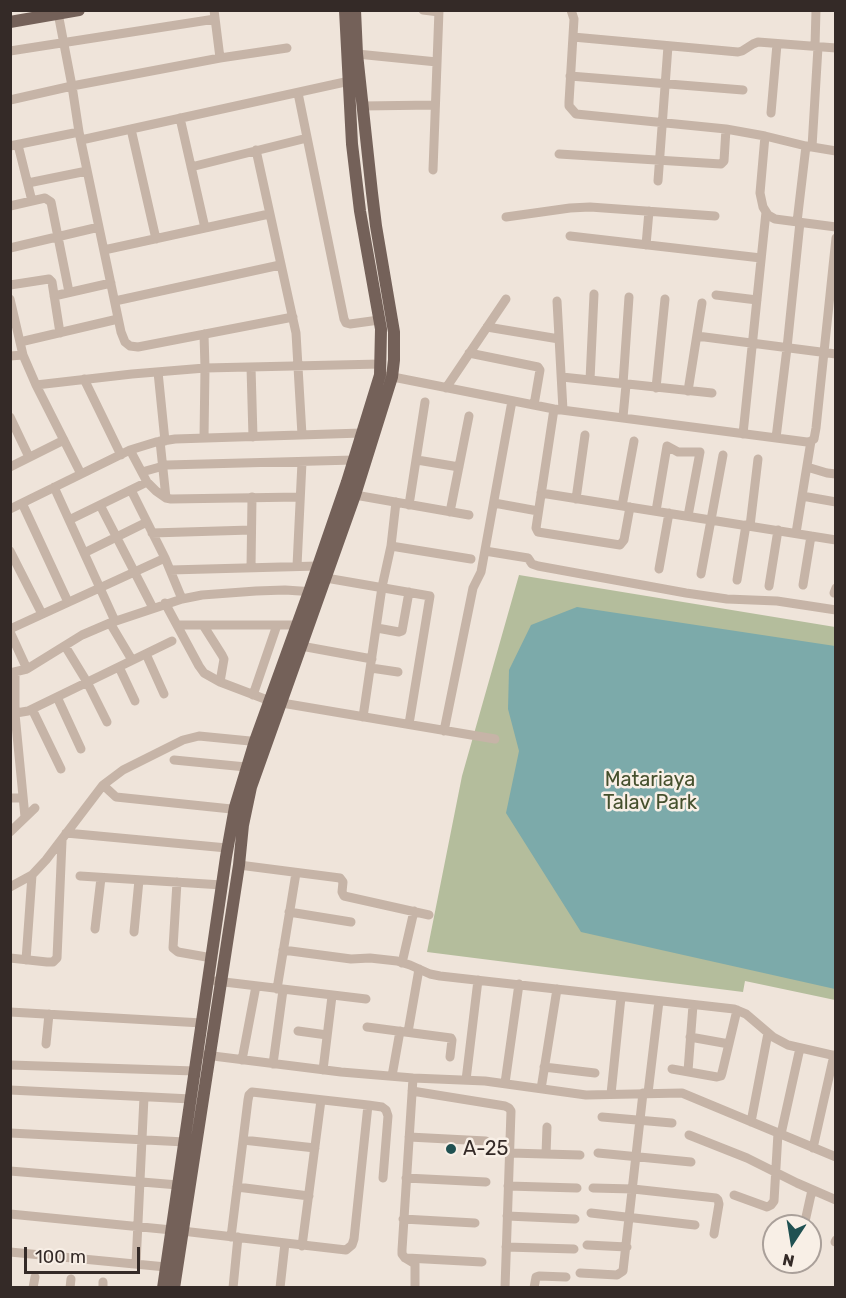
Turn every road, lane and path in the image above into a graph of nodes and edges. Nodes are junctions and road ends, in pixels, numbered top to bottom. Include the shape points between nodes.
1 (79, 10) edge
2 (345, 10) edge
3 (355, 10) edge
4 (423, 10) edge
5 (571, 10) edge
6 (816, 10) edge
7 (440, 11) edge
8 (58, 13) junction
9 (214, 15) edge
10 (10, 22) edge
11 (573, 37) junction
12 (64, 42) junction
13 (777, 44) junction
14 (668, 45) junction
15 (817, 46) junction
16 (287, 48) dead end
17 (836, 48) edge
18 (10, 51) edge
19 (357, 54) junction
20 (220, 58) junction
21 (437, 62) junction
22 (570, 76) junction
23 (354, 80) junction
24 (665, 84) junction
25 (72, 86) junction
26 (743, 90) dead end
27 (298, 93) junction
28 (10, 100) edge
29 (435, 105) junction
30 (362, 106) junction
31 (771, 113) dead end
32 (180, 118) junction
33 (662, 123) junction
34 (131, 129) junction
35 (726, 129) junction
36 (80, 136) junction
37 (765, 136) junction
38 (307, 138) junction
39 (14, 146) edge
40 (814, 146) junction
41 (256, 150) junction
42 (836, 151) edge
43 (559, 154) dead end
44 (659, 161) junction
45 (191, 167) junction
46 (433, 170) dead end
47 (87, 171) junction
48 (658, 181) dead end
49 (28, 183) junction
50 (32, 201) junction
51 (10, 206) edge
52 (649, 211) junction
53 (766, 212) junction
54 (269, 214) junction
55 (715, 216) dead end
56 (506, 217) dead end
57 (799, 222) junction
58 (836, 227) edge
59 (99, 228) junction
60 (205, 228) junction
61 (570, 236) dead end
62 (58, 237) junction
63 (836, 238) edge
64 (156, 239) junction
65 (646, 244) junction
66 (10, 248) edge
67 (104, 250) junction
68 (762, 258) junction
69 (280, 265) junction
70 (111, 283) junction
71 (10, 285) edge
72 (69, 292) junction
73 (594, 294) dead end
74 (716, 295) dead end
75 (54, 296) junction
76 (629, 297) dead end
77 (10, 299) edge
78 (506, 299) dead end
79 (665, 299) dead end
80 (757, 300) junction
81 (115, 301) junction
82 (557, 301) dead end
83 (702, 303) dead end
84 (293, 317) junction
85 (118, 319) junction
86 (379, 320) junction
87 (487, 327) junction
88 (60, 333) junction
89 (204, 334) junction
90 (697, 336) junction
91 (560, 339) junction
92 (20, 342) junction
93 (753, 343) junction
94 (787, 348) junction
95 (823, 352) junction
96 (469, 353) junction
97 (836, 354) edge
98 (23, 355) junction
99 (10, 356) edge
100 (298, 365) junction
101 (251, 367) junction
102 (206, 368) junction
103 (158, 372) junction
104 (384, 372) junction
105 (561, 377) junction
106 (84, 380) junction
107 (590, 380) junction
108 (625, 384) junction
109 (36, 385) junction
110 (446, 388) junction
111 (656, 388) junction
112 (688, 391) junction
113 (712, 393) dead end
114 (512, 401) junction
115 (425, 402) dead end
116 (534, 405) junction
117 (559, 409) junction
118 (469, 416) dead end
119 (10, 417) edge
120 (623, 417) junction
121 (362, 433) junction
122 (743, 434) junction
123 (302, 435) junction
124 (585, 435) dead end
125 (253, 436) junction
126 (204, 438) junction
127 (776, 438) junction
128 (64, 440) junction
129 (162, 441) junction
130 (634, 441) dead end
131 (811, 441) junction
132 (130, 450) junction
133 (121, 455) junction
134 (723, 455) dead end
135 (29, 458) junction
136 (758, 459) dead end
137 (354, 460) junction
138 (417, 460) junction
139 (302, 462) junction
140 (164, 466) junction
141 (10, 467) edge
142 (459, 467) junction
143 (807, 467) junction
144 (142, 472) junction
145 (81, 474) junction
146 (836, 474) edge
147 (147, 482) junction
148 (54, 488) junction
149 (131, 490) junction
150 (541, 493) junction
151 (355, 495) junction
152 (802, 496) junction
153 (300, 497) junction
154 (166, 498) junction
155 (252, 498) junction
156 (576, 499) junction
157 (396, 502) junction
158 (836, 502) edge
159 (22, 503) junction
160 (494, 503) junction
161 (100, 505) junction
162 (410, 505) junction
163 (626, 506) junction
164 (10, 509) edge
165 (538, 511) junction
166 (656, 511) junction
167 (450, 512) junction
168 (669, 513) junction
169 (469, 515) dead end
170 (688, 516) junction
171 (69, 520) junction
172 (711, 520) junction
173 (147, 522) junction
174 (748, 526) junction
175 (251, 530) junction
176 (778, 531) junction
177 (152, 533) junction
178 (796, 533) junction
179 (812, 536) junction
180 (117, 537) junction
181 (836, 540) edge
182 (390, 546) junction
183 (10, 551) edge
184 (485, 551) junction
185 (84, 554) junction
186 (165, 558) junction
187 (471, 559) dead end
188 (297, 566) junction
189 (318, 566) junction
190 (251, 568) junction
191 (659, 569) dead end
192 (170, 570) junction
193 (134, 572) junction
194 (701, 574) dead end
195 (326, 578) junction
196 (737, 580) dead end
197 (803, 585) dead end
198 (769, 586) dead end
199 (100, 587) junction
200 (382, 587) junction
201 (315, 592) junction
202 (409, 592) junction
203 (182, 599) junction
204 (68, 602) junction
205 (165, 603) junction
206 (153, 608) junction
207 (836, 610) edge
208 (42, 614) junction
209 (113, 622) junction
210 (177, 625) junction
211 (203, 625) junction
212 (277, 625) junction
213 (296, 625) junction
214 (377, 628) junction
215 (10, 630) edge
216 (172, 641) dead end
217 (65, 645) junction
218 (301, 646) junction
219 (146, 654) junction
220 (132, 660) junction
221 (372, 664) junction
222 (119, 667) junction
223 (27, 669) junction
224 (398, 672) dead end
225 (13, 673) edge
226 (87, 682) junction
227 (220, 682) junction
228 (164, 694) dead end
229 (253, 695) junction
230 (57, 697) junction
231 (135, 701) dead end
232 (275, 702) junction
233 (32, 709) junction
234 (13, 714) edge
235 (363, 717) junction
236 (107, 722) dead end
237 (409, 724) junction
238 (444, 730) junction
239 (495, 739) dead end
240 (261, 742) junction
241 (81, 749) dead end
242 (174, 760) dead end
243 (246, 767) junction
244 (61, 769) dead end
245 (104, 785) junction
246 (10, 798) edge
247 (23, 798) junction
248 (35, 808) dead end
249 (240, 810) junction
250 (25, 817) junction
251 (10, 832) edge
252 (64, 837) junction
253 (227, 848) junction
254 (239, 866) junction
255 (296, 873) junction
256 (32, 875) junction
257 (80, 876) dead end
258 (101, 878) junction
259 (139, 880) junction
260 (177, 882) junction
261 (222, 885) junction
262 (10, 887) edge
263 (414, 911) junction
264 (289, 912) junction
265 (429, 915) dead end
266 (351, 922) dead end
267 (95, 929) dead end
268 (134, 932) dead end
269 (283, 950) junction
270 (212, 957) junction
271 (10, 958) edge
272 (26, 960) junction
273 (402, 963) junction
274 (419, 969) junction
275 (478, 980) junction
276 (215, 981) junction
277 (519, 984) junction
278 (256, 986) junction
279 (280, 989) junction
280 (557, 989) junction
281 (332, 996) junction
282 (621, 997) junction
283 (366, 999) dead end
284 (659, 1001) junction
285 (693, 1005) junction
286 (737, 1010) junction
287 (10, 1012) edge
288 (49, 1014) junction
289 (202, 1023) junction
290 (368, 1027) dead end
291 (298, 1031) dead end
292 (404, 1031) junction
293 (768, 1034) junction
294 (327, 1035) junction
295 (690, 1038) junction
296 (46, 1044) dead end
297 (729, 1044) junction
298 (800, 1048) junction
299 (204, 1055) junction
300 (835, 1055) edge
301 (450, 1057) dead end
302 (242, 1060) junction
303 (273, 1064) junction
304 (10, 1065) edge
305 (544, 1066) junction
306 (672, 1069) dead end
307 (322, 1070) junction
308 (195, 1071) junction
309 (688, 1071) junction
310 (595, 1073) dead end
311 (392, 1076) junction
312 (413, 1078) junction
313 (466, 1080) junction
314 (505, 1083) junction
315 (10, 1089) edge
316 (541, 1089) junction
317 (412, 1091) junction
318 (646, 1093) junction
319 (610, 1094) junction
320 (144, 1096) junction
321 (191, 1099) junction
322 (321, 1100) junction
323 (368, 1105) junction
324 (602, 1117) dead end
325 (640, 1120) junction
326 (751, 1122) junction
327 (672, 1123) dead end
328 (547, 1127) dead end
329 (10, 1133) edge
330 (780, 1134) junction
331 (689, 1135) dead end
332 (409, 1137) junction
333 (142, 1140) junction
334 (243, 1140) junction
335 (486, 1141) dead end
336 (185, 1142) junction
337 (315, 1148) junction
338 (813, 1148) junction
339 (510, 1153) junction
340 (598, 1153) dead end
341 (546, 1154) junction
342 (580, 1155) dead end
343 (637, 1156) junction
344 (836, 1157) edge
345 (691, 1162) dead end
346 (10, 1171) edge
347 (776, 1172) junction
348 (383, 1178) dead end
349 (406, 1178) junction
350 (140, 1182) junction
351 (486, 1182) dead end
352 (178, 1185) junction
353 (508, 1186) junction
354 (237, 1187) junction
355 (578, 1188) dead end
356 (592, 1188) dead end
357 (633, 1189) junction
358 (812, 1190) junction
359 (734, 1195) dead end
360 (309, 1196) junction
361 (836, 1200) edge
362 (591, 1213) dead end
363 (807, 1214) edge
364 (10, 1215) edge
365 (507, 1216) junction
366 (630, 1218) junction
367 (403, 1219) junction
368 (575, 1219) dead end
369 (475, 1223) dead end
370 (695, 1225) dead end
371 (138, 1226) junction
372 (177, 1230) junction
373 (714, 1234) dead end
374 (234, 1237) junction
375 (285, 1244) junction
376 (587, 1245) dead end
377 (302, 1246) junction
378 (627, 1247) junction
379 (506, 1248) junction
380 (574, 1249) dead end
381 (10, 1252) edge
382 (405, 1258) junction
383 (482, 1262) dead end
384 (136, 1264) junction
385 (166, 1267) junction
386 (580, 1273) dead end
387 (35, 1277) dead end
388 (566, 1277) dead end
389 (33, 1287) edge
390 (163, 1287) edge
391 (174, 1287) edge
392 (233, 1287) edge
393 (280, 1287) edge
394 (415, 1287) edge
395 (505, 1287) edge
396 (534, 1287) edge

1 - 8 main road
2 - 23 main road
3 - 19 main road
4 - 7 street
5 - 11 street
6 - 15 street
7 - 21 street
8 - 10 main road
8 - 12 street
9 - 12 street
9 - 20 street
11 - 14 street
11 - 22 street
12 - 18 street
12 - 25 street
13 - 14 street via 758,42 738,52
13 - 15 street
13 - 31 street
14 - 24 street
15 - 17 street
15 - 40 street
16 - 20 street
19 - 21 street
19 - 23 main road
20 - 25 street
21 - 29 street
22 - 24 street
22 - 33 street via 569,106 576,114
23 - 27 street
23 - 30 main road
23 - 86 main road via 352,144
24 - 26 street
24 - 33 street
25 - 28 street
25 - 36 street
27 - 32 street
27 - 38 street
29 - 30 street
29 - 46 street
30 - 104 main road via 394,332 394,360
32 - 34 street
32 - 45 street
33 - 35 street
33 - 44 street
34 - 36 street
34 - 64 street
35 - 37 street
35 - 44 street via 721,164
36 - 39 street
36 - 47 street
37 - 40 street
37 - 53 street via 760,193
38 - 41 street
38 - 86 street via 344,320 350,324
39 - 49 street
40 - 42 street
40 - 57 street via 804,164
41 - 45 street
41 - 54 street
43 - 44 street
44 - 48 street
45 - 60 street
47 - 49 street
47 - 59 street
49 - 50 street
50 - 51 street
50 - 62 street via 45,198 51,202
52 - 55 street
52 - 56 street via 590,207
52 - 65 street
53 - 57 street via 771,218
53 - 68 street
54 - 60 street
54 - 69 street
57 - 58 street
57 - 94 street
59 - 62 street
59 - 67 street
60 - 64 street
61 - 65 street
62 - 66 street
62 - 72 street
63 - 95 street
64 - 67 street
65 - 68 street
67 - 70 street
68 - 80 street
69 - 81 street
69 - 84 street
70 - 72 street
70 - 81 street
71 - 75 street via 49,279
72 - 75 street
73 - 107 street
74 - 80 street
75 - 88 street
76 - 108 street
77 - 92 street
78 - 87 street
79 - 111 street
80 - 93 street
81 - 85 street
82 - 91 street
83 - 90 street
84 - 89 street
84 - 100 street
85 - 88 street
85 - 89 street via 130,346
86 - 104 main road
87 - 91 street
87 - 96 street
88 - 92 street
89 - 102 street
90 - 93 street
90 - 112 street
91 - 105 street
92 - 98 street
93 - 94 street
93 - 122 street
94 - 95 street
94 - 127 street
95 - 97 street
95 - 131 street via 816,428
96 - 110 street
96 - 116 street via 538,367
98 - 99 street
98 - 109 street
100 - 101 street
100 - 104 street
100 - 123 street
101 - 102 street
101 - 125 street
102 - 103 street
102 - 126 street
103 - 106 street
103 - 129 street
104 - 110 street
104 - 121 main road
104 - 151 main road
105 - 107 street
105 - 117 street
106 - 109 street
106 - 133 street
107 - 108 street
108 - 111 street
108 - 120 street
109 - 128 street
110 - 114 street
111 - 112 street
112 - 113 street
114 - 116 street
114 - 160 street
115 - 138 street
116 - 117 street
117 - 120 street
117 - 150 street
118 - 142 street
119 - 135 street
120 - 122 street
121 - 123 street
121 - 137 main road
122 - 127 street
123 - 125 street
124 - 156 street
125 - 126 street
126 - 129 street
127 - 131 street
128 - 135 street
128 - 145 street
129 - 132 street
129 - 140 street
130 - 163 street
131 - 143 street
132 - 133 street
132 - 144 street
133 - 145 street
134 - 172 street
135 - 141 street
136 - 174 street
137 - 139 street
137 - 189 main road
138 - 142 street
138 - 162 street
139 - 140 street
139 - 153 street
140 - 144 street
140 - 154 street
142 - 167 street
143 - 146 street
143 - 152 street
144 - 147 street
145 - 148 street
147 - 149 street
147 - 154 street
148 - 159 street
148 - 171 street
149 - 161 street
149 - 173 street
150 - 156 street
150 - 165 street
151 - 157 street
151 - 195 main road
152 - 158 street
152 - 178 street
153 - 155 street
153 - 188 street
154 - 155 street
155 - 175 street
156 - 163 street
157 - 162 street
157 - 182 street
159 - 164 street
159 - 204 street
160 - 165 street
160 - 184 street
161 - 171 street
161 - 180 street
162 - 167 street
163 - 165 street via 624,540 620,545 538,532
163 - 166 street
166 - 168 street
166 - 170 street via 667,446 678,452 700,452
167 - 169 street
168 - 170 street
168 - 191 street
170 - 172 street
171 - 185 street
172 - 174 street
172 - 194 street
173 - 177 street
173 - 180 street
174 - 176 street
174 - 196 street
175 - 177 street
175 - 190 street
176 - 178 street
176 - 198 street
177 - 186 street
178 - 179 street
179 - 181 street
179 - 197 street
180 - 185 street
180 - 193 street
182 - 187 street
182 - 200 street
183 - 208 street
184 - 207 street via 528,558 538,566 686,593
184 - 238 street via 473,588
185 - 199 street
186 - 192 street
186 - 193 street
188 - 189 street
188 - 190 street
189 - 201 main road
190 - 192 street
192 - 203 street
193 - 199 street
193 - 206 street
195 - 200 street
195 - 201 main road
199 - 204 street
199 - 209 street
200 - 202 street
200 - 214 street
201 - 203 street via 256,591
201 - 213 main road
201 - 218 main road
202 - 214 street via 402,631
202 - 237 street via 430,597
203 - 205 street
204 - 208 street
205 - 206 street
205 - 210 street
206 - 209 street
208 - 215 street
209 - 217 street
209 - 220 street
210 - 211 street
210 - 227 street via 204,673
211 - 212 street
211 - 227 street via 224,659
212 - 213 street
212 - 229 street
213 - 232 main road
214 - 221 street
215 - 223 street
216 - 219 street
217 - 223 street
217 - 226 street
218 - 221 street
218 - 232 main road
219 - 220 street
219 - 228 street
220 - 222 street
221 - 224 street
221 - 235 street
222 - 226 street
222 - 231 street
223 - 225 street
225 - 234 street
226 - 230 street
226 - 236 street
227 - 229 street
229 - 232 street
230 - 233 street
230 - 241 street
232 - 235 street
232 - 240 main road
233 - 234 street
233 - 244 street
234 - 247 street
235 - 237 street
237 - 238 street
238 - 239 street
240 - 243 main road
240 - 245 street via 199,736 183,740 123,770
240 - 249 main road via 251,787
242 - 243 street
243 - 249 main road
245 - 249 street via 116,797
245 - 252 street
246 - 247 street
247 - 250 street
248 - 250 street
249 - 253 main road
249 - 254 main road
250 - 251 street
252 - 253 street
252 - 256 street
252 - 272 street via 57,958 53,962
253 - 261 main road
254 - 255 street
254 - 276 main road
255 - 263 street via 340,879 344,896
255 - 264 street
256 - 262 street
256 - 272 street
257 - 258 street
258 - 259 street
258 - 267 street
259 - 260 street
259 - 268 street
260 - 261 street
260 - 270 street via 173,948
261 - 270 main road
263 - 265 street
263 - 273 street
264 - 266 street
264 - 269 street
269 - 273 street
269 - 279 street
270 - 276 main road
271 - 272 street
273 - 274 street
274 - 275 street via 440,976
274 - 292 street
275 - 277 street
275 - 313 street
276 - 278 street
276 - 289 main road
276 - 299 main road
277 - 280 street
277 - 314 street
278 - 279 street
278 - 302 street
279 - 281 street
279 - 303 street
280 - 282 street
280 - 305 street
281 - 283 street
281 - 294 street
282 - 284 street
282 - 319 street
284 - 285 street
284 - 318 street
285 - 286 street
285 - 295 street
286 - 293 street
286 - 297 street
287 - 288 street
288 - 289 street
288 - 296 street
289 - 299 main road
290 - 292 street
291 - 294 street
292 - 301 street via 450,1038
292 - 311 street
293 - 298 street
293 - 326 street
294 - 307 street
295 - 297 street
295 - 309 street
297 - 309 street via 721,1076
298 - 300 street
298 - 330 street
299 - 302 street
299 - 308 main road
299 - 372 main road
300 - 338 street
302 - 303 street
303 - 307 street
304 - 308 street
305 - 310 street
305 - 316 street
306 - 309 street
307 - 311 street
308 - 321 main road
311 - 312 street
312 - 313 street
312 - 317 street
313 - 314 street
314 - 316 street
315 - 320 street
316 - 319 street
317 - 332 street
317 - 339 street via 507,1107 511,1111
318 - 319 street
318 - 325 street
318 - 326 street via 682,1093
320 - 321 street
320 - 333 street
321 - 336 main road
322 - 323 street
322 - 334 street via 251,1093
322 - 337 street
323 - 348 street via 388,1112
323 - 377 street via 352,1245 346,1250
324 - 325 street
325 - 327 street
325 - 343 street
326 - 330 street
328 - 341 street
329 - 333 street
330 - 338 street
330 - 347 street
331 - 347 street
332 - 335 street
332 - 349 street
333 - 336 street
333 - 350 street
334 - 337 street
334 - 354 street
336 - 352 main road
337 - 360 street
338 - 344 street
339 - 341 street
339 - 353 street
340 - 343 street
341 - 342 street
343 - 345 street
343 - 357 street
346 - 350 street
347 - 358 street
347 - 359 street via 771,1205
349 - 351 street
349 - 367 street
350 - 352 street
350 - 371 street
352 - 372 main road
353 - 355 street
353 - 365 street
354 - 360 street
354 - 374 street
356 - 357 street
357 - 366 street
357 - 373 street via 716,1198 719,1204
358 - 361 street
358 - 363 street
360 - 377 street
362 - 366 street
364 - 371 street
365 - 368 street
365 - 379 street
366 - 370 street
366 - 378 street
367 - 369 street
367 - 382 street
371 - 372 street
371 - 384 street
372 - 374 street
372 - 385 main road
372 - 391 main road
374 - 375 street
374 - 392 street
375 - 377 street
375 - 393 street
376 - 378 street
378 - 386 street via 621,1274
379 - 380 street
379 - 395 street
381 - 384 street
382 - 383 street
382 - 394 street via 415,1264
384 - 385 street
385 - 390 main road
387 - 389 street
388 - 396 street via 536,1276

